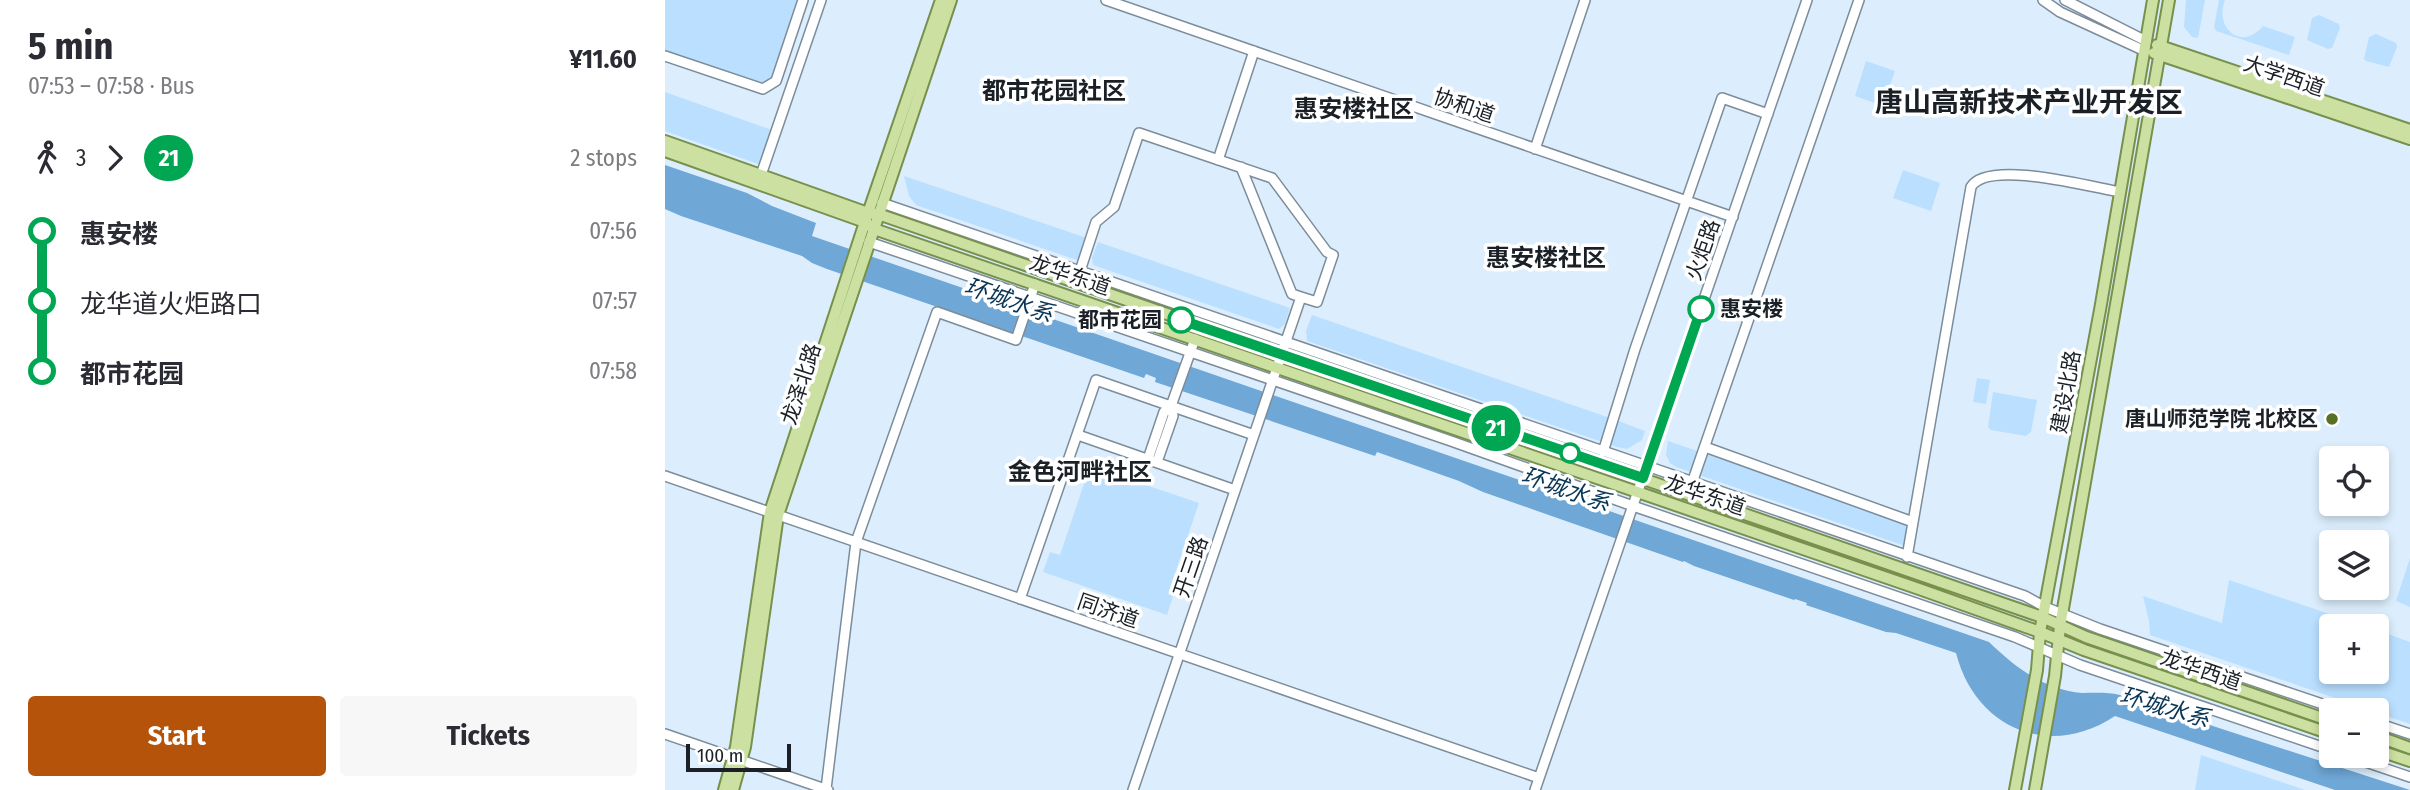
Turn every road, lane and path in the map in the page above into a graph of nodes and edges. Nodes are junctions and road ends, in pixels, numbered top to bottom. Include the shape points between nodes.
1 (803, 0) edge
2 (821, 0) edge
3 (941, 0) edge
4 (951, 0) edge
5 (1106, 0) edge
6 (1585, 0) edge
7 (1807, 0) edge
8 (1859, 0) edge
9 (2043, 0) edge
10 (2065, 0) edge
11 (2153, 0) edge
12 (2169, 0) edge
13 (2145, 46) junction
14 (1254, 51) junction
15 (2161, 51) junction
16 (665, 56) edge
17 (1768, 114) junction
18 (2410, 130) edge
19 (2410, 139) edge
20 (665, 141) edge
21 (1535, 149) junction
22 (665, 151) edge
23 (1218, 160) junction
24 (1241, 167) junction
25 (761, 175) junction
26 (2120, 192) junction
27 (1686, 201) junction
28 (874, 216) junction
29 (1733, 217) junction
30 (864, 247) junction
31 (1080, 271) junction
32 (1035, 284) junction
33 (1301, 297) junction
34 (1029, 302) junction
35 (1195, 339) junction
36 (1286, 343) junction
37 (1282, 355) junction
38 (1188, 357) junction
39 (1278, 368) junction
40 (1271, 386) junction
41 (1172, 402) junction
42 (1078, 435) junction
43 (1254, 435) junction
44 (1705, 447) junction
45 (1603, 452) junction
46 (1152, 461) junction
47 (1645, 472) junction
48 (665, 476) edge
49 (1692, 483) junction
50 (1235, 490) junction
51 (1638, 492) junction
52 (1631, 511) junction
53 (774, 513) junction
54 (1913, 522) junction
55 (856, 542) junction
56 (1907, 557) junction
57 (1020, 599) junction
58 (2044, 612) junction
59 (2061, 620) junction
60 (2040, 632) junction
61 (2058, 641) junction
62 (2038, 647) junction
63 (1179, 654) junction
64 (2057, 655) junction
65 (2319, 703) edge
66 (2319, 717) edge
67 (2389, 727) edge
68 (2319, 730) edge
69 (665, 734) edge
70 (2410, 734) edge
71 (2389, 740) edge
72 (2319, 746) edge
73 (2410, 748) edge
74 (2389, 754) edge
75 (738, 759) junction
76 (2410, 761) edge
77 (2383, 768) edge
78 (2410, 777) edge
79 (1539, 778) junction
80 (724, 790) edge
81 (733, 790) edge
82 (827, 790) edge
83 (1133, 790) edge
84 (1535, 790) edge
85 (2015, 790) edge
86 (2035, 790) edge

1 - 16 street via 776,81 762,89
2 - 25 street
3 - 28 main road, 龙泽北路
4 - 28 main road, 龙泽北路
5 - 14 street, 协和道
6 - 21 street
7 - 17 street, 火炬路
8 - 44 street
9 - 13 street via 2060,12
10 - 13 street
11 - 13 main road, 建设北路
12 - 15 main road, 建设北路
13 - 15 main road, 大学西道
13 - 26 main road, 建设北路
14 - 21 street, 协和道
14 - 23 street
15 - 18 main road, 大学西道
15 - 19 main road, 大学西道
15 - 59 main road, 建设北路
17 - 27 street via 1722,98
17 - 29 street, 火炬路
20 - 25 main road, 龙华东道
21 - 27 street, 协和道
22 - 28 main road, 龙华东道
23 - 24 street
23 - 31 street via 1139,133 1114,207 1096,222
24 - 33 street via 1292,294
24 - 33 street via 1272,178 1333,255 1317,302
25 - 28 main road, 龙华东道
26 - 54 street via 2015,174 1974,180
26 - 58 main road, 建设北路
27 - 29 street, 协和道
27 - 45 street
28 - 30 main road, 龙泽北路
28 - 31 street
28 - 32 main road, 龙华东道
28 - 37 main road, 龙华东道
29 - 47 street, 火炬路
30 - 34 street
30 - 53 main road, 龙泽北路
31 - 36 street
32 - 34 street
32 - 35 main road, 龙华东道
33 - 36 street, 开三路
34 - 38 street
34 - 55 street via 1016,340 937,312
35 - 38 street
35 - 39 main road, 龙华东道
36 - 37 street, 开三路
36 - 45 street
37 - 39 street, 开三路
37 - 47 main road, 龙华东道
38 - 40 street
38 - 41 street
39 - 40 street, 开三路
39 - 51 main road, 龙华东道
40 - 43 street, 开三路
40 - 52 street via 1439,437
41 - 42 street via 1096,380
41 - 43 street
41 - 46 street via 1164,412
42 - 46 street
42 - 57 street
43 - 50 street, 开三路
44 - 49 street
44 - 54 street
45 - 47 street
46 - 50 street
47 - 49 street
47 - 51 street, 火炬路
47 - 58 main road, 龙华东道
48 - 53 street, 同济道
49 - 56 street
50 - 63 street, 开三路
51 - 52 street, 火炬路
51 - 60 main road, 龙华东道
52 - 62 street
52 - 79 street, 火炬路
53 - 55 street, 同济道
53 - 75 main road, 龙泽北路
54 - 56 street
55 - 57 street, 同济道
55 - 82 street
56 - 58 street via 2025,596
57 - 63 street, 同济道
58 - 59 main road, 龙华东道
58 - 60 main road, 建设北路
59 - 61 main road, 建设北路
59 - 65 street
59 - 66 main road, 龙华西道 via 2086,637
60 - 61 main road, 龙华东道
60 - 62 main road, 建设北路
61 - 64 main road, 建设北路
61 - 68 main road, 龙华西道
62 - 64 street
62 - 85 main road, 建设北路
63 - 79 street, 同济道
63 - 83 street, 开三路
64 - 72 street
64 - 86 main road, 建设北路
67 - 70 street
69 - 75 street
71 - 73 main road
74 - 76 main road
75 - 80 main road, 龙泽北路
75 - 81 main road, 龙泽北路
75 - 82 street
77 - 78 street
79 - 84 street, 火炬路

